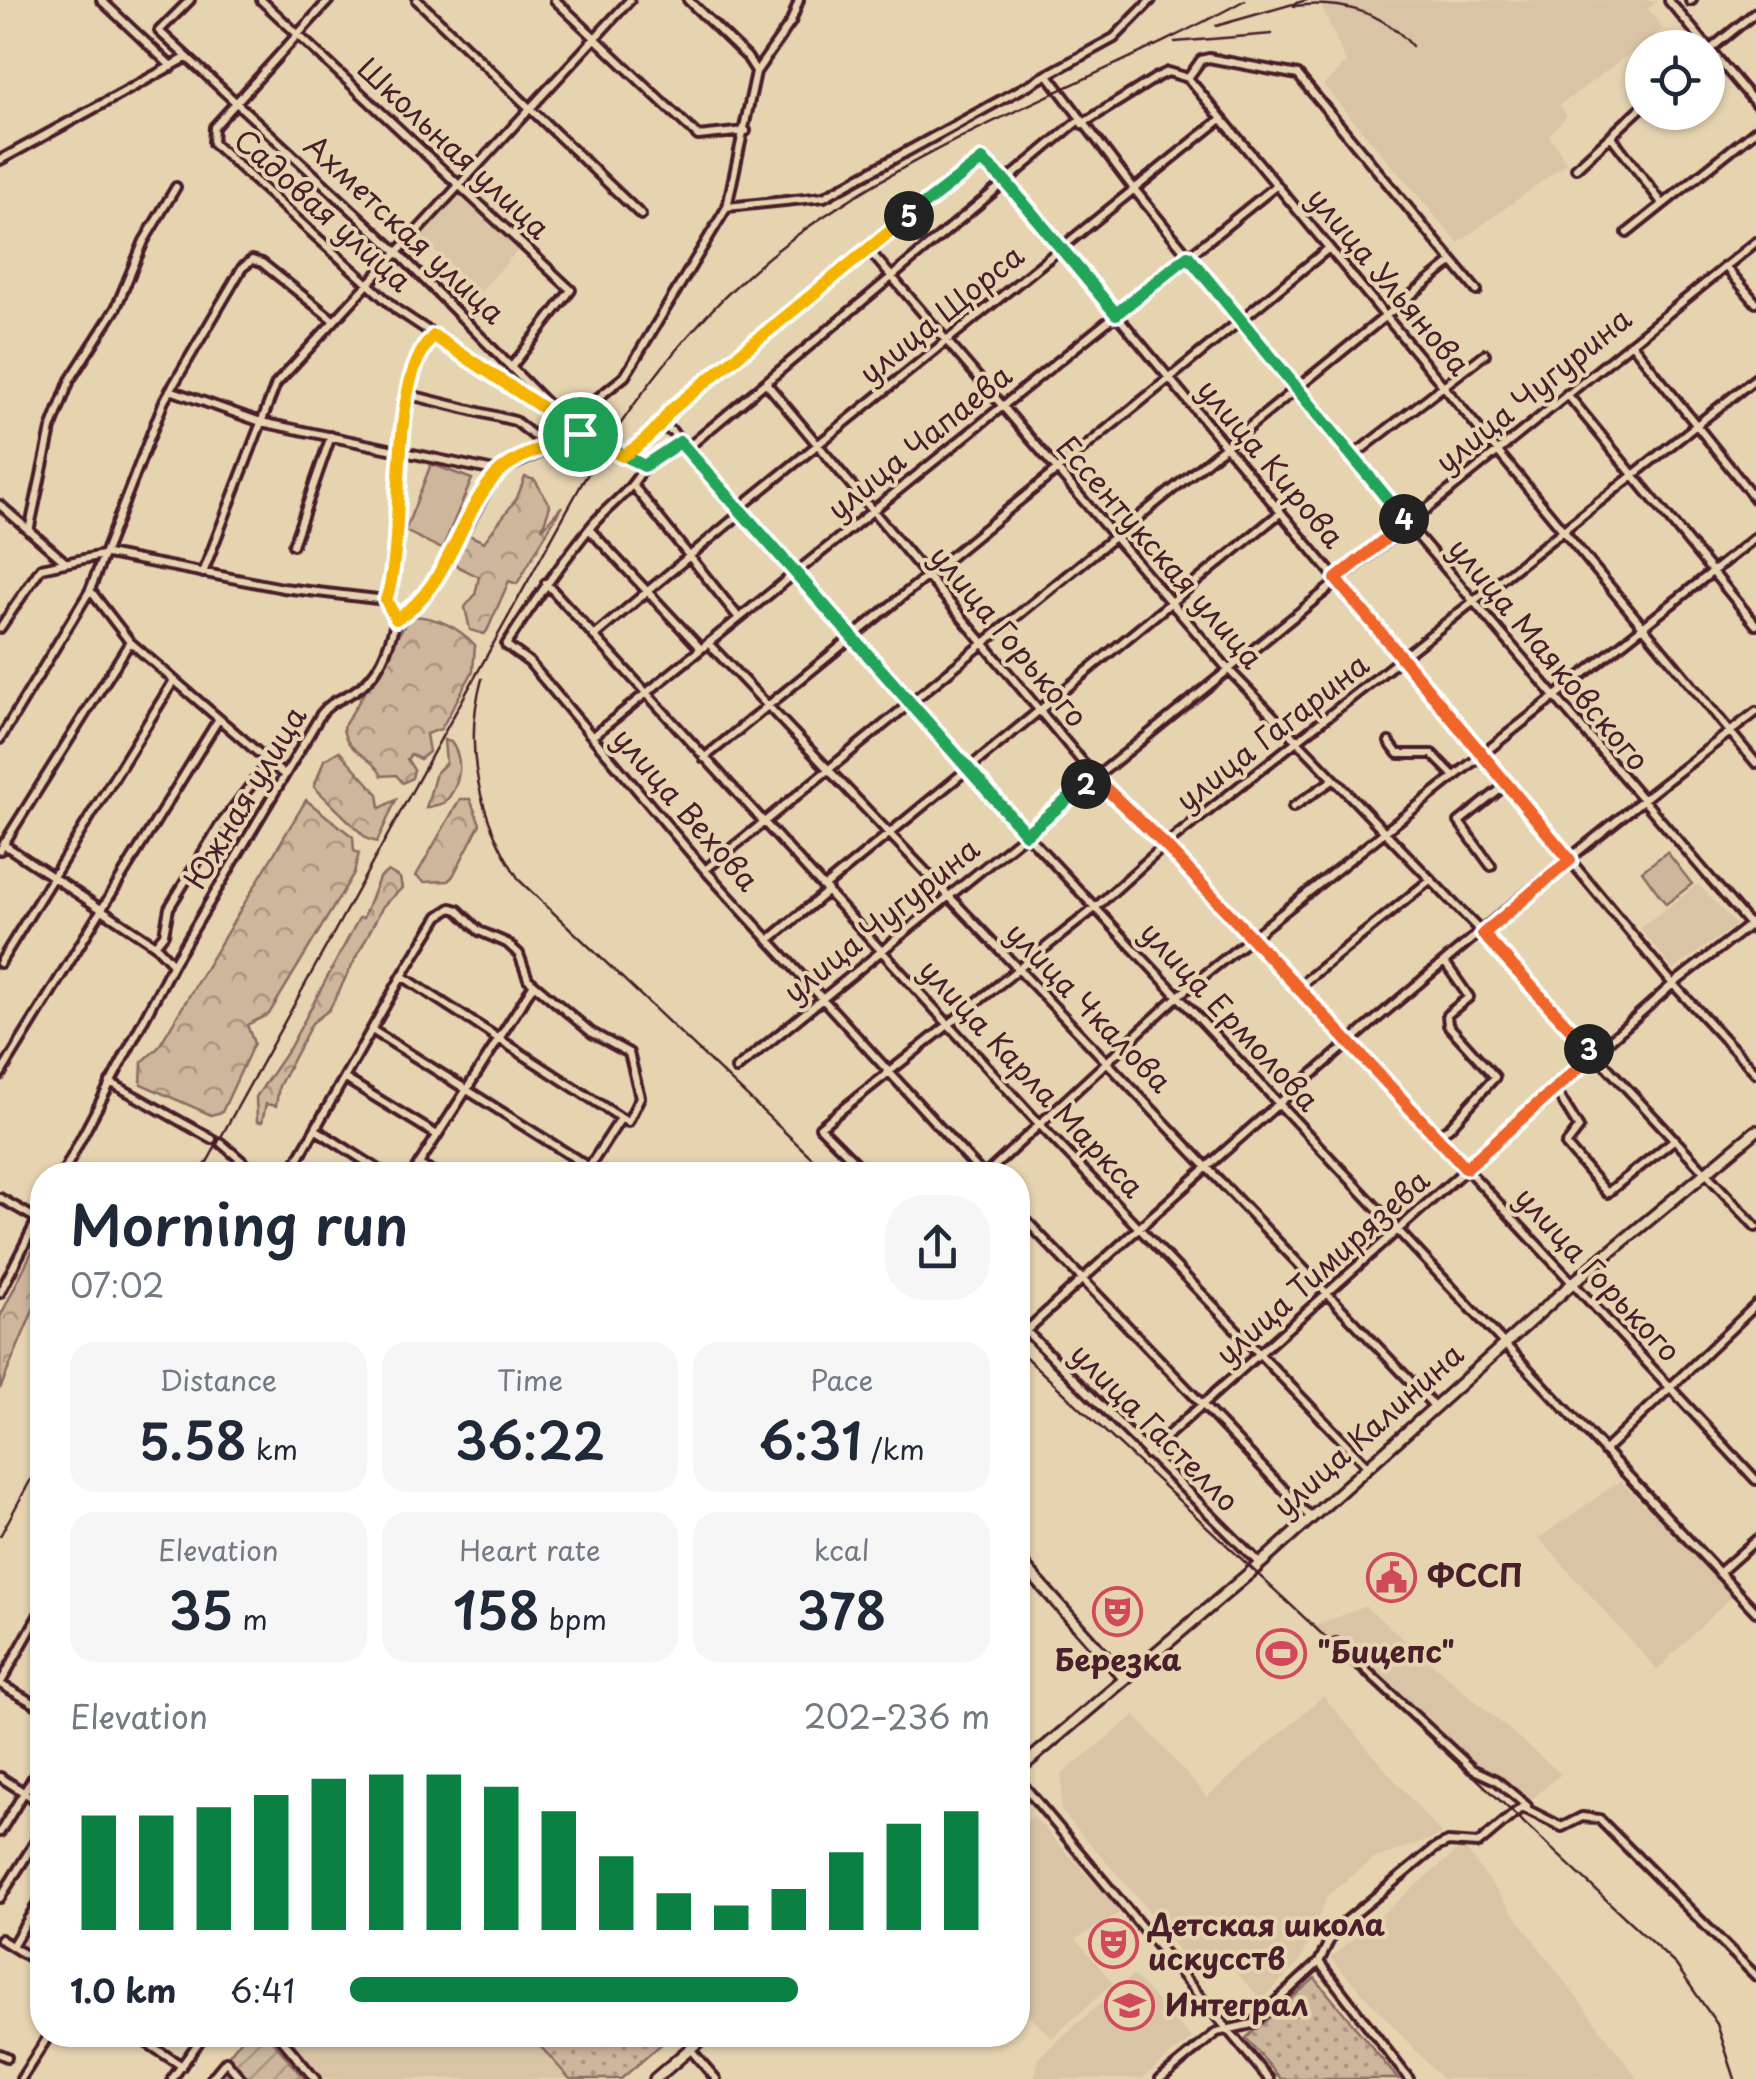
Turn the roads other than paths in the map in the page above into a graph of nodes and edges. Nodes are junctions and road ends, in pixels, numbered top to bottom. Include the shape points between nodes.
1 (100, 0) edge
2 (190, 0) edge
3 (261, 0) edge
4 (329, 0) edge
5 (417, 0) edge
6 (555, 0) edge
7 (630, 0) edge
8 (688, 0) edge
9 (1151, 0) edge
10 (798, 1) edge
11 (1669, 1) edge
12 (1756, 12) edge
13 (1692, 30) edge
14 (297, 35) junction
15 (594, 37) junction
16 (1725, 37) edge
17 (764, 55) junction
18 (748, 57) junction
19 (186, 58) junction
20 (172, 66) junction
21 (1725, 69) edge
22 (756, 72) junction
23 (1048, 75) junction
24 (1188, 78) junction
25 (237, 104) junction
26 (1756, 104) edge
27 (531, 106) junction
28 (1220, 119) junction
29 (1080, 122) junction
30 (1625, 124) edge
31 (1756, 130) edge
32 (746, 131) junction
33 (1612, 136) junction
34 (0, 160) edge
35 (1576, 168) dead end
36 (1006, 182) junction
37 (459, 185) junction
38 (1276, 186) junction
39 (176, 187) dead end
40 (1134, 189) junction
41 (1662, 203) junction
42 (728, 207) junction
43 (641, 215) dead end
44 (1627, 233) dead end
45 (1756, 242) edge
46 (868, 248) junction
47 (1061, 248) junction
48 (1329, 248) junction
49 (397, 252) junction
50 (1188, 256) junction
51 (1452, 262) junction
52 (1725, 266) junction
53 (893, 280) junction
54 (368, 286) junction
55 (1477, 292) dead end
56 (1756, 304) edge
57 (1116, 314) junction
58 (1385, 315) junction
59 (332, 319) junction
60 (1241, 320) junction
61 (434, 336) junction
62 (948, 340) junction
63 (1631, 343) junction
64 (1485, 354) dead end
65 (512, 364) junction
66 (1170, 378) junction
67 (1756, 378) edge
68 (767, 384) junction
69 (1446, 385) junction
70 (1295, 386) junction
71 (170, 390) junction
72 (1567, 394) junction
73 (410, 395) junction
74 (1002, 405) junction
75 (261, 422) junction
76 (566, 422) junction
77 (1695, 426) junction
78 (660, 427) junction
79 (580, 434) junction
80 (332, 436) junction
81 (1224, 444) junction
82 (818, 445) junction
83 (683, 446) junction
84 (548, 447) junction
85 (1496, 449) junction
86 (401, 450) junction
87 (1354, 455) junction
88 (622, 456) junction
89 (644, 466) junction
90 (1056, 470) junction
91 (499, 472) junction
92 (1634, 474) junction
93 (634, 487) junction
94 (1756, 500) edge
95 (2, 507) edge
96 (872, 509) junction
97 (740, 511) junction
98 (1280, 512) junction
99 (0, 518) edge
100 (1406, 522) junction
101 (589, 530) junction
102 (1564, 530) junction
103 (29, 531) junction
104 (1111, 537) junction
105 (1756, 537) edge
106 (294, 545) dead end
107 (107, 554) junction
108 (689, 555) junction
109 (66, 562) junction
110 (1712, 570) junction
111 (203, 573) junction
112 (795, 574) junction
113 (927, 576) junction
114 (1336, 579) junction
115 (546, 584) junction
116 (90, 590) junction
117 (645, 590) junction
118 (386, 600) junction
119 (1475, 602) junction
120 (1170, 603) junction
121 (739, 618) junction
122 (396, 619) junction
123 (1756, 625) edge
124 (1643, 626) junction
125 (0, 628) edge
126 (594, 636) junction
127 (850, 639) junction
128 (130, 642) junction
129 (983, 643) junction
130 (705, 646) junction
131 (1403, 659) junction
132 (1227, 668) junction
133 (173, 682) junction
134 (647, 694) junction
135 (1554, 696) junction
136 (910, 702) junction
137 (768, 705) junction
138 (1039, 710) junction
139 (1756, 712) edge
140 (218, 720) junction
141 (1730, 732) junction
142 (593, 736) junction
143 (0, 739) edge
144 (1298, 742) junction
145 (1389, 742) dead end
146 (1482, 754) junction
147 (704, 758) junction
148 (268, 763) junction
149 (1756, 764) edge
150 (828, 769) junction
151 (968, 770) junction
152 (284, 775) junction
153 (1454, 776) junction
154 (1094, 777) junction
155 (1333, 780) junction
156 (1507, 784) junction
157 (1641, 800) junction
158 (1293, 807) dead end
159 (765, 823) junction
160 (890, 833) junction
161 (1383, 833) junction
162 (1026, 834) junction
163 (1, 845) edge
164 (1165, 845) junction
165 (1570, 860) junction
166 (1492, 866) dead end
167 (705, 870) junction
168 (52, 877) junction
169 (1430, 880) junction
170 (826, 889) junction
171 (949, 895) junction
172 (1096, 908) junction
173 (102, 909) junction
174 (1754, 926) edge
175 (1483, 934) junction
176 (1252, 938) junction
177 (768, 940) junction
178 (156, 945) junction
179 (881, 950) junction
180 (0, 963) edge
181 (172, 964) junction
182 (1446, 964) junction
183 (1019, 968) junction
184 (402, 976) junction
185 (534, 984) junction
186 (1672, 984) junction
187 (1298, 987) junction
188 (1178, 996) junction
189 (822, 998) junction
190 (949, 1024) junction
191 (372, 1030) junction
192 (498, 1038) junction
193 (1349, 1042) junction
194 (1594, 1054) junction
195 (1108, 1062) junction
196 (736, 1069) dead end
197 (889, 1072) junction
198 (1756, 1073) edge
199 (0, 1075) edge
200 (344, 1078) junction
201 (110, 1082) junction
202 (1555, 1089) junction
203 (465, 1090) junction
204 (1278, 1102) junction
205 (621, 1118) junction
206 (1041, 1126) junction
207 (314, 1129) junction
208 (1756, 1132) edge
209 (438, 1135) junction
210 (1436, 1135) junction
211 (212, 1138) dead end
212 (1676, 1140) junction
213 (221, 1143) dead end
214 (69, 1162) edge
215 (243, 1162) edge
216 (296, 1162) edge
217 (366, 1162) edge
218 (422, 1162) edge
219 (581, 1162) edge
220 (592, 1162) edge
221 (855, 1162) edge
222 (972, 1162) edge
223 (999, 1162) edge
224 (1208, 1166) junction
225 (1466, 1168) junction
226 (1707, 1173) junction
227 (0, 1198) edge
228 (30, 1216) edge
229 (1030, 1225) edge
230 (1756, 1227) edge
231 (1141, 1228) junction
232 (1399, 1229) junction
233 (30, 1234) edge
234 (1082, 1280) junction
235 (1575, 1281) junction
236 (0, 1293) edge
237 (1327, 1296) junction
238 (1756, 1305) edge
239 (1030, 1327) edge
240 (1030, 1335) edge
241 (1505, 1343) junction
242 (1260, 1356) junction
243 (1670, 1387) junction
244 (1434, 1406) junction
245 (1204, 1407) junction
246 (1604, 1451) junction
247 (1147, 1454) junction
248 (1368, 1467) junction
249 (1756, 1480) edge
250 (1311, 1518) junction
251 (1756, 1540) edge
252 (1260, 1564) junction
253 (1030, 1572) edge
254 (1719, 1574) junction
255 (1756, 1612) edge
256 (30, 1630) edge
257 (1336, 1642) dead end
258 (1124, 1678) junction
259 (0, 1684) edge
260 (30, 1701) edge
261 (1030, 1760) edge
262 (0, 1777) edge
263 (30, 1784) edge
264 (25, 1792) junction
265 (1030, 1792) edge
266 (30, 1796) edge
267 (1528, 1807) junction
268 (0, 1832) edge
269 (30, 1850) edge
270 (0, 1898) edge
271 (30, 1916) edge
272 (0, 1939) edge
273 (12, 1946) junction
274 (30, 1957) edge
275 (1319, 1962) junction
276 (1756, 1976) edge
277 (1226, 2029) junction
278 (41, 2047) edge
279 (153, 2047) edge
280 (195, 2047) edge
281 (288, 2047) edge
282 (690, 2048) joint
283 (182, 2066) junction
284 (21, 2079) edge
285 (172, 2079) edge
286 (212, 2079) edge
287 (241, 2079) edge
288 (315, 2079) edge
289 (655, 2079) edge
290 (716, 2079) edge
291 (1160, 2079) edge
292 (1269, 2079) edge
293 (1409, 2079) edge

1 - 20 street
2 - 19 street, Ахметская улица via 159,31
3 - 14 street, Школьная улица
4 - 14 street
5 - 27 street
6 - 15 street
7 - 15 street
8 - 18 street
9 - 23 street via 1114,38
10 - 17 street via 791,22
11 - 13 street
12 - 16 street
14 - 25 street
14 - 37 street, Школьная улица
15 - 27 street
15 - 32 street via 698,136
17 - 18 street
17 - 22 street
18 - 22 street
19 - 20 street
19 - 25 street, Ахметская улица
20 - 34 street
21 - 26 street
22 - 32 street
23 - 29 street, улица Маяковского
23 - 42 street via 824,197
24 - 28 street, улица Ульянова
24 - 29 street via 1168,72
24 - 51 street via 1210,58 1298,75
25 - 49 street, Ахметская улица
25 - 54 street, Садовая улица via 214,127 213,142
27 - 37 street
27 - 43 street
28 - 38 street, улица Ульянова
28 - 40 street, улица Щорса
29 - 36 street
29 - 40 street, улица Маяковского
30 - 33 street
31 - 41 street
32 - 42 street
33 - 35 street
33 - 41 street
36 - 46 street, улица Кирова via 982,160
36 - 47 street, улица Кирова
36 - 53 street
37 - 49 street
37 - 65 street, Школьная улица via 572,290
38 - 48 street, улица Ульянова
38 - 50 street, улица Чапаева
39 - 103 street via 116,308 70,380 51,429
40 - 47 street, улица Щорса
40 - 50 street, улица Маяковского
41 - 44 street
42 - 76 street via 625,376
45 - 52 street, улица Чугурина
46 - 53 street, Ессентукская улица
46 - 78 street via 670,411
47 - 57 street, улица Кирова
47 - 62 street, улица Щорса
48 - 58 street, улица Ульянова
48 - 60 street
49 - 54 street
49 - 65 street, Ахметская улица
50 - 57 street, улица Чапаева
50 - 60 street, улица Маяковского
51 - 55 street
51 - 58 street
52 - 56 street
52 - 63 street, улица Чугурина
53 - 62 street, Ессентукская улица
53 - 68 street
54 - 59 street
54 - 61 street, Садовая улица
57 - 66 street, улица Кирова
57 - 74 street, улица Чапаева
58 - 69 street, улица Ульянова
58 - 70 street
59 - 71 street via 252,260
59 - 75 street via 276,384
60 - 66 street
60 - 70 street, улица Маяковского
61 - 73 street via 420,348
61 - 76 street, Садовая улица
62 - 74 street, Ессентукская улица
62 - 82 street, улица Щорса
63 - 72 street, улица Чугурина
63 - 77 street
64 - 69 street
65 - 76 street, Ахметская улица
66 - 81 street, улица Кирова
66 - 90 street
67 - 77 street, улица Гагарина
68 - 82 street, улица Горького
68 - 83 street
69 - 85 street, улица Ульянова
69 - 87 street
70 - 81 street
70 - 87 street, улица Маяковского
71 - 75 street
71 - 107 street
72 - 85 street, улица Чугурина
72 - 92 street
73 - 84 street via 503,417
73 - 86 street
74 - 90 street, Ессентукская улица
74 - 96 street, улица Чапаева
75 - 80 street
75 - 111 street
76 - 79 street, Ахметская улица
77 - 92 street, улица Гагарина
77 - 94 street
78 - 83 street, улица Ермолова
78 - 88 street
79 - 84 street
79 - 88 street, Ахметская улица
80 - 86 street
80 - 106 street
81 - 98 street, улица Кирова
81 - 104 street
82 - 96 street, улица Горького
82 - 97 street, улица Щорса
83 - 89 street
83 - 97 street, улица Ермолова
84 - 91 street
85 - 100 street, улица Чугурина
85 - 102 street, улица Ульянова
86 - 91 street
86 - 118 street
87 - 100 street, улица Маяковского
88 - 89 street, Ахметская улица
89 - 93 street, улица Вехова
90 - 104 street, Ессентукская улица
90 - 113 street
91 - 122 street, Южная улица via 433,580
92 - 102 street, улица Гагарина
92 - 110 street
93 - 101 street, улица Вехова
93 - 108 street
95 - 99 street
95 - 103 street
96 - 112 street, улица Чапаева
96 - 113 street, улица Горького
97 - 108 street, улица Щорса
97 - 112 street, улица Ермолова
98 - 114 street, улица Кирова
98 - 120 street
100 - 114 street, улица Чугурина
100 - 119 street, улица Маяковского
101 - 115 street, улица Вехова
101 - 117 street, улица Чкалова
102 - 119 street, улица Гагарина
102 - 124 street, улица Ульянова
103 - 109 street
104 - 120 street, Ессентукская улица
104 - 129 street
105 - 110 street
107 - 109 street
107 - 111 street
107 - 116 street
108 - 117 street, улица Щорса
108 - 121 street
109 - 125 street via 37,570
110 - 123 street
110 - 124 street
111 - 118 street
112 - 121 street, улица Чапаева
112 - 127 street, улица Ермолова
113 - 127 street
113 - 129 street, улица Горького
114 - 131 street, улица Кирова
114 - 132 street, улица Чугурина
115 - 126 street, улица Карла Маркса
115 - 142 street, улица Вехова via 506,645
116 - 128 street
116 - 143 street
117 - 126 street, улица Щорса
117 - 130 street, улица Чкалова
118 - 122 street
119 - 131 street, улица Гагарина
119 - 135 street, улица Маяковского
120 - 132 street, Ессентукская улица
120 - 138 street
121 - 130 street, улица Чапаева
122 - 152 street, Южная улица via 386,656 354,692 332,701
124 - 135 street
124 - 141 street, улица Ульянова
126 - 134 street, улица Карла Маркса
127 - 136 street, улица Ермолова
127 - 137 street
128 - 133 street
128 - 163 street
129 - 136 street
129 - 138 street, улица Горького
130 - 134 street, улица Чапаева
130 - 137 street, улица Чкалова
131 - 144 street, улица Гагарина
131 - 146 street, улица Кирова
132 - 144 street, Ессентукская улица
132 - 154 street, улица Чугурина
133 - 140 street
133 - 168 street
134 - 142 street, улица Чапаева
134 - 147 street, улица Карла Маркса
135 - 146 street
135 - 157 street, улица Маяковского
136 - 150 street
136 - 151 street, улица Ермолова
137 - 147 street
137 - 150 street, улица Чкалова
138 - 151 street
138 - 154 street, улица Горького
139 - 141 street
140 - 148 street
140 - 173 street
141 - 149 street, улица Ульянова
141 - 157 street
142 - 167 street, улица Вехова
144 - 155 street, Ессентукская улица
144 - 164 street, улица Гагарина
145 - 153 street via 1398,754 1432,754
146 - 153 street
146 - 156 street, улица Кирова
147 - 159 street, улица Карла Маркса
148 - 152 street
148 - 178 street via 220,825 169,908
150 - 159 street
150 - 160 street, улица Чкалова
151 - 160 street
151 - 162 street, улица Ермолова
152 - 181 street, Южная улица
153 - 161 street
154 - 162 street, улица Чугурина
154 - 164 street, улица Горького
155 - 158 street
155 - 161 street, Ессентукская улица
156 - 165 street, улица Кирова
156 - 166 street via 1459,822
157 - 165 street
157 - 174 street, улица Маяковского
159 - 167 street
159 - 170 street, улица Карла Маркса
160 - 170 street
160 - 171 street, улица Чкалова
161 - 169 street, Ессентукская улица
161 - 176 street
162 - 171 street, улица Чугурина
162 - 172 street, улица Ермолова
163 - 168 street
164 - 172 street, улица Гагарина
164 - 176 street, улица Горького
165 - 175 street
165 - 186 street, улица Кирова
167 - 177 street, улица Вехова
168 - 173 street
168 - 180 street
169 - 175 street, Ессентукская улица
169 - 187 street
170 - 177 street
170 - 179 street, улица Карла Маркса
171 - 179 street, улица Чугурина
171 - 183 street, улица Чкалова
172 - 183 street, улица Гагарина
172 - 188 street, улица Ермолова
173 - 178 street
173 - 199 street
174 - 186 street, улица Тимирязева
175 - 182 street
175 - 194 street, Ессентукская улица
176 - 187 street, улица Горького
176 - 188 street
177 - 189 street, улица Вехова
178 - 181 street
179 - 189 street, улица Чугурина
179 - 190 street, улица Карла Маркса
181 - 201 street, Южная улица
182 - 193 street
182 - 210 street via 1469,997 1447,1016 1448,1025 1494,1077
183 - 190 street, улица Гагарина
183 - 195 street, улица Чкалова
184 - 185 street via 439,916 451,908 507,943
184 - 191 street
184 - 192 street
185 - 192 street
185 - 205 street via 592,1033 630,1054 640,1097 628,1122
186 - 194 street, улица Тимирязева
186 - 198 street, улица Кирова
187 - 193 street, улица Горького
188 - 195 street
188 - 204 street, улица Ермолова
189 - 196 street, улица Чугурина
189 - 197 street, улица Вехова
190 - 197 street, улица Гагарина
190 - 206 street, улица Карла Маркса
191 - 200 street
191 - 203 street
192 - 203 street
192 - 205 street
193 - 204 street
193 - 210 street, улица Горького
194 - 202 street, улица Тимирязева
194 - 212 street, Ессентукская улица
195 - 206 street
195 - 224 street, улица Чкалова
197 - 221 street, улица Гагарина via 820,1126
197 - 222 street, улица Вехова
200 - 207 street
200 - 209 street
201 - 211 street
201 - 214 street, Южная улица
202 - 212 street via 1579,1128 1566,1145 1607,1193
202 - 225 street, улица Тимирязева
203 - 209 street
203 - 219 street
204 - 224 street
204 - 232 street, улица Ермолова
205 - 220 street
206 - 223 street
206 - 231 street, улица Карла Маркса
207 - 216 street
207 - 217 street
208 - 226 main road, улица Калинина
209 - 218 street
210 - 225 street, улица Горького
212 - 226 street, Ессентукская улица
213 - 215 street
224 - 231 street
224 - 237 street, улица Чкалова
225 - 232 street, улица Тимирязева
225 - 235 street, улица Горького
226 - 230 street, Ессентукская улица
226 - 235 main road, улица Калинина
227 - 228 street
229 - 234 street
231 - 234 street
231 - 242 street, улица Карла Маркса
232 - 237 street, улица Тимирязева
232 - 241 street, улица Ермолова
233 - 236 street
234 - 239 street
234 - 245 street
235 - 241 main road, улица Калинина
235 - 243 street, улица Горького
237 - 242 street, улица Тимирязева
237 - 244 street, улица Чкалова
238 - 243 street
240 - 247 street, улица Гастелло
241 - 244 main road, улица Калинина
241 - 246 street, улица Ермолова
242 - 245 street, улица Тимирязева
242 - 248 street, улица Карла Маркса
243 - 246 street
243 - 249 street, улица Горького
244 - 248 main road, улица Калинина
245 - 247 street, улица Тимирязева
245 - 250 street
246 - 254 street, улица Ермолова
247 - 252 street, улица Гастелло
248 - 250 main road, улица Калинина
250 - 252 main road, улица Калинина
251 - 254 street
252 - 258 main road, улица Калинина
253 - 258 main road
254 - 255 street, улица Ермолова
256 - 259 street
257 - 267 street via 1472,1769
258 - 261 main road, улица Калинина
259 - 260 street
262 - 264 street
263 - 264 street
264 - 266 street
264 - 268 street
265 - 277 street
267 - 275 street via 1478,1844 1435,1848 1334,1931
267 - 276 street via 1562,1827 1586,1816 1599,1818
269 - 270 street
271 - 273 street
272 - 273 street
273 - 274 street
275 - 277 street via 1252,2024
275 - 293 street
277 - 291 street
277 - 292 street
278 - 284 street
279 - 283 street
280 - 283 street
281 - 288 street
282 - 289 main road
282 - 290 street
283 - 285 street
286 - 287 street via 226,2061

